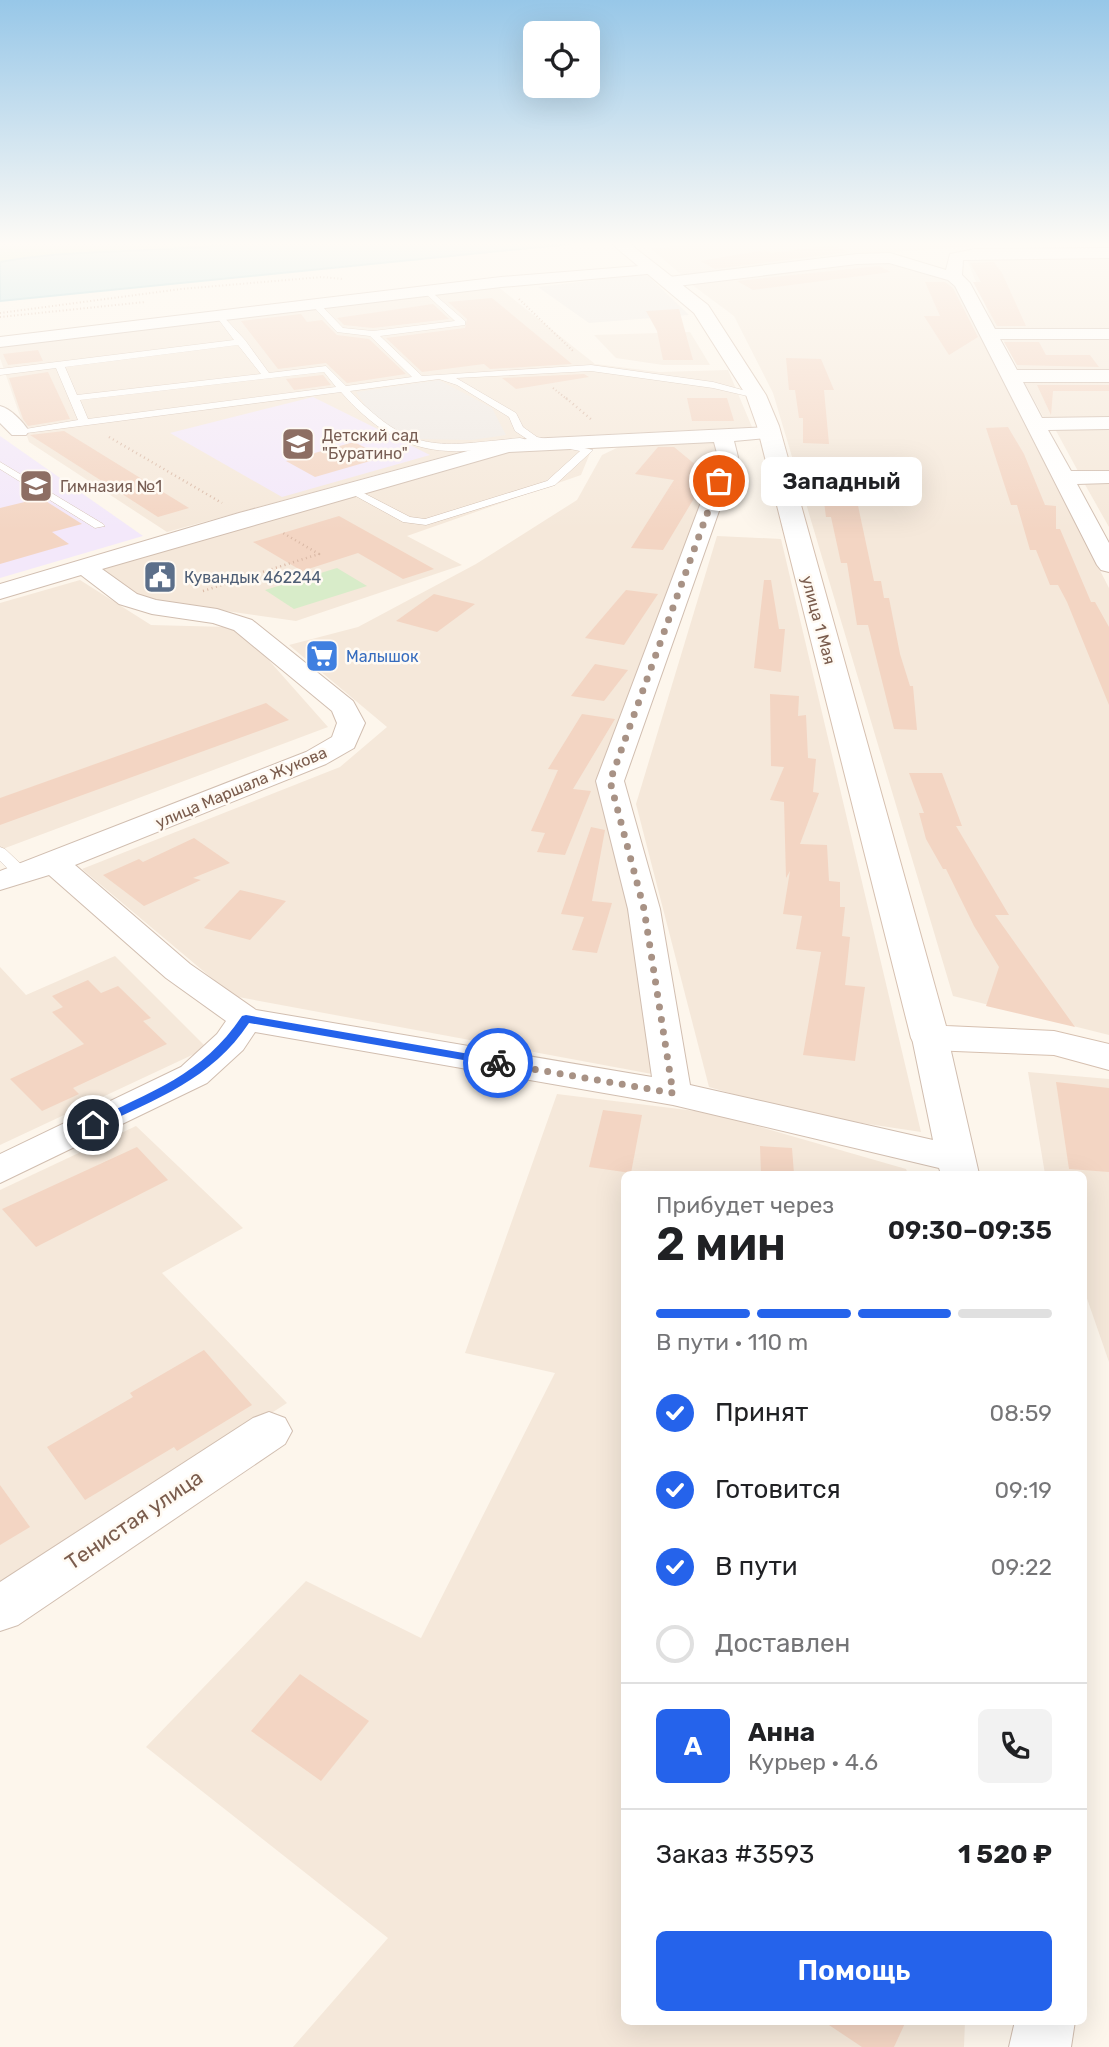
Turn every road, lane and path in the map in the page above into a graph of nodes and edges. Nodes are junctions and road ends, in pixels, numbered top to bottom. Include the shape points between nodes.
1 (21, 340) edge
2 (240, 340) edge
3 (379, 340) edge
4 (561, 340) edge
5 (721, 340) edge
6 (992, 340) edge
7 (0, 342) edge
8 (242, 342) junction
9 (59, 364) junction
10 (591, 368) junction
11 (0, 372) edge
12 (534, 372) junction
13 (267, 376) junction
14 (440, 376) junction
15 (1010, 376) junction
16 (1109, 376) edge
17 (420, 379) junction
18 (344, 389) junction
19 (756, 395) junction
20 (76, 398) junction
21 (0, 411) edge
22 (1109, 423) edge
23 (85, 424) junction
24 (1037, 424) junction
25 (19, 431) joint
26 (769, 433) junction
27 (723, 435) junction
28 (537, 441) junction
29 (618, 442) junction
30 (0, 465) edge
31 (1109, 477) edge
32 (1062, 478) junction
33 (348, 489) junction
34 (250, 517) junction
35 (99, 526) dead end
36 (1101, 538) edge
37 (1109, 565) edge
38 (85, 567) junction
39 (0, 592) edge
40 (152, 607) junction
41 (54, 863) junction
42 (7, 868) edge
43 (246, 1019) junction
44 (930, 1038) junction
45 (1109, 1057) edge
46 (673, 1093) junction
47 (957, 1166) edge
48 (0, 1170) edge
49 (269, 1431) dead end
50 (0, 1609) edge
51 (1044, 2025) edge
52 (1040, 2047) edge

1 - 7 street
2 - 8 lane
3 - 17 lane
4 - 10 path
5 - 19 main road, улица 1 Мая
6 - 15 street
8 - 9 lane
8 - 13 lane
9 - 11 lane
9 - 20 lane
10 - 12 lane
10 - 19 lane via 713,384
12 - 14 lane
12 - 29 path
13 - 18 lane via 326,369
13 - 20 lane
14 - 17 lane
14 - 28 lane via 513,415 519,429
15 - 16 street
15 - 24 street
17 - 18 lane
18 - 23 lane
18 - 28 lane via 392,433 428,447
19 - 26 main road, улица 1 Мая
20 - 23 lane
21 - 25 street
22 - 24 street
23 - 25 lane
23 - 34 path
24 - 32 street
26 - 27 street
26 - 44 main road, улица 1 Мая
27 - 29 street
27 - 46 street via 728,457 610,781 644,909
28 - 29 street
28 - 33 street
28 - 33 lane via 588,450 551,483 436,520 407,520
30 - 35 lane
31 - 32 street
32 - 36 street
33 - 34 street
34 - 38 street
34 - 40 path via 319,554
36 - 37 street
38 - 39 street
38 - 40 street, улица Маршала Жукова via 128,599
40 - 41 street, улица Маршала Жукова via 217,616 261,637 343,707 351,723 344,742 316,758
41 - 42 street
41 - 43 street via 178,971
43 - 46 street
43 - 48 street via 230,1042 194,1075
44 - 45 main road via 1054,1043
44 - 47 street
46 - 47 street
49 - 50 street, Тенистая улица
51 - 52 street

